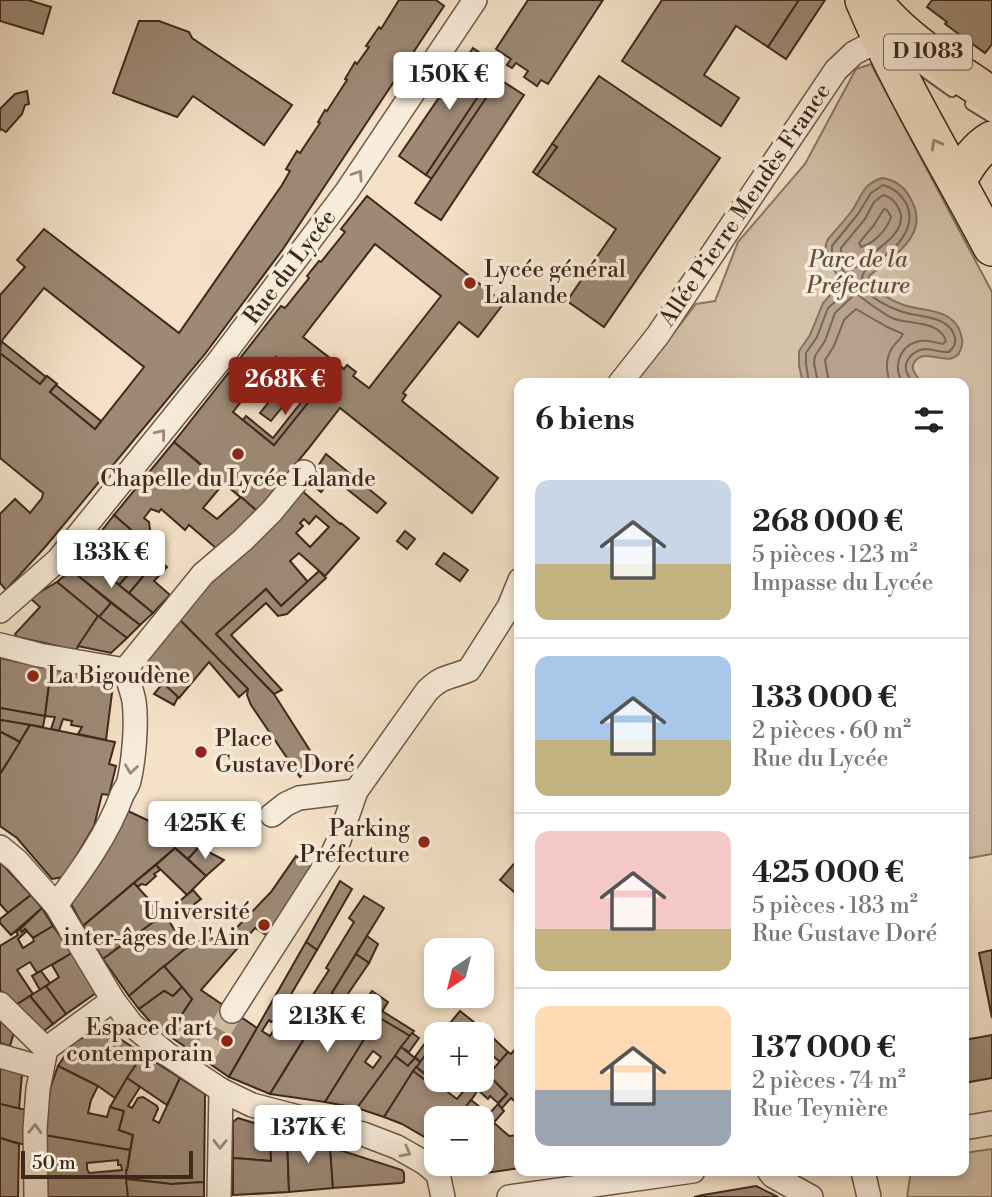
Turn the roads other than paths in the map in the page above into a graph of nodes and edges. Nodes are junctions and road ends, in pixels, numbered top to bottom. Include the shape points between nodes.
1 (475, 0) edge
2 (864, 4) edge
3 (891, 47) junction
4 (912, 63) dead end
5 (989, 95) edge
6 (992, 140) edge
7 (957, 181) junction
8 (992, 247) edge
9 (624, 378) edge
10 (304, 472) dead end
11 (514, 595) edge
12 (0, 611) edge
13 (0, 645) edge
14 (125, 670) junction
15 (356, 791) junction
16 (272, 815) dead end
17 (0, 847) edge
18 (56, 905) junction
19 (113, 1000) junction
20 (0, 1004) edge
21 (232, 1012) tunnel mouth
22 (0, 1056) edge
23 (44, 1059) junction
24 (221, 1090) junction
25 (992, 1123) edge
26 (969, 1127) edge
27 (679, 1176) edge
28 (773, 1176) edge
29 (864, 1176) edge
30 (645, 1188) edge
31 (36, 1197) edge
32 (219, 1197) edge
33 (443, 1197) edge
34 (509, 1197) edge
35 (811, 1197) edge
36 (870, 1197) edge

12 -> 1 street, Rue du Lycée via 58,560 219,361 347,191
2 - 3 main road, D 1083
2 - 5 main road, D 1083
7 -> 3 main road via 908,93
3 - 9 street, Allée Pierre Mendès France via 854,53 836,70 658,335
4 - 5 lane
6 - 7 main road via 969,160
7 - 8 main road
10 - 14 street via 272,511 203,574
11 - 15 street via 469,670 445,677 427,691
13 - 14 street
14 -> 18 street via 134,701 128,784 103,838
15 - 16 street via 299,798
15 - 21 street via 322,872
17 - 18 street
18 - 19 street
19 - 23 street
19 - 24 street via 132,1025 167,1054 198,1065
20 - 23 street
22 - 23 street
31 -> 23 street via 35,1129
24 -> 32 street
24 -> 33 street via 252,1105 397,1147 438,1174
25 - 26 street
27 - 30 street
28 - 35 street
29 - 36 street
30 - 34 street

